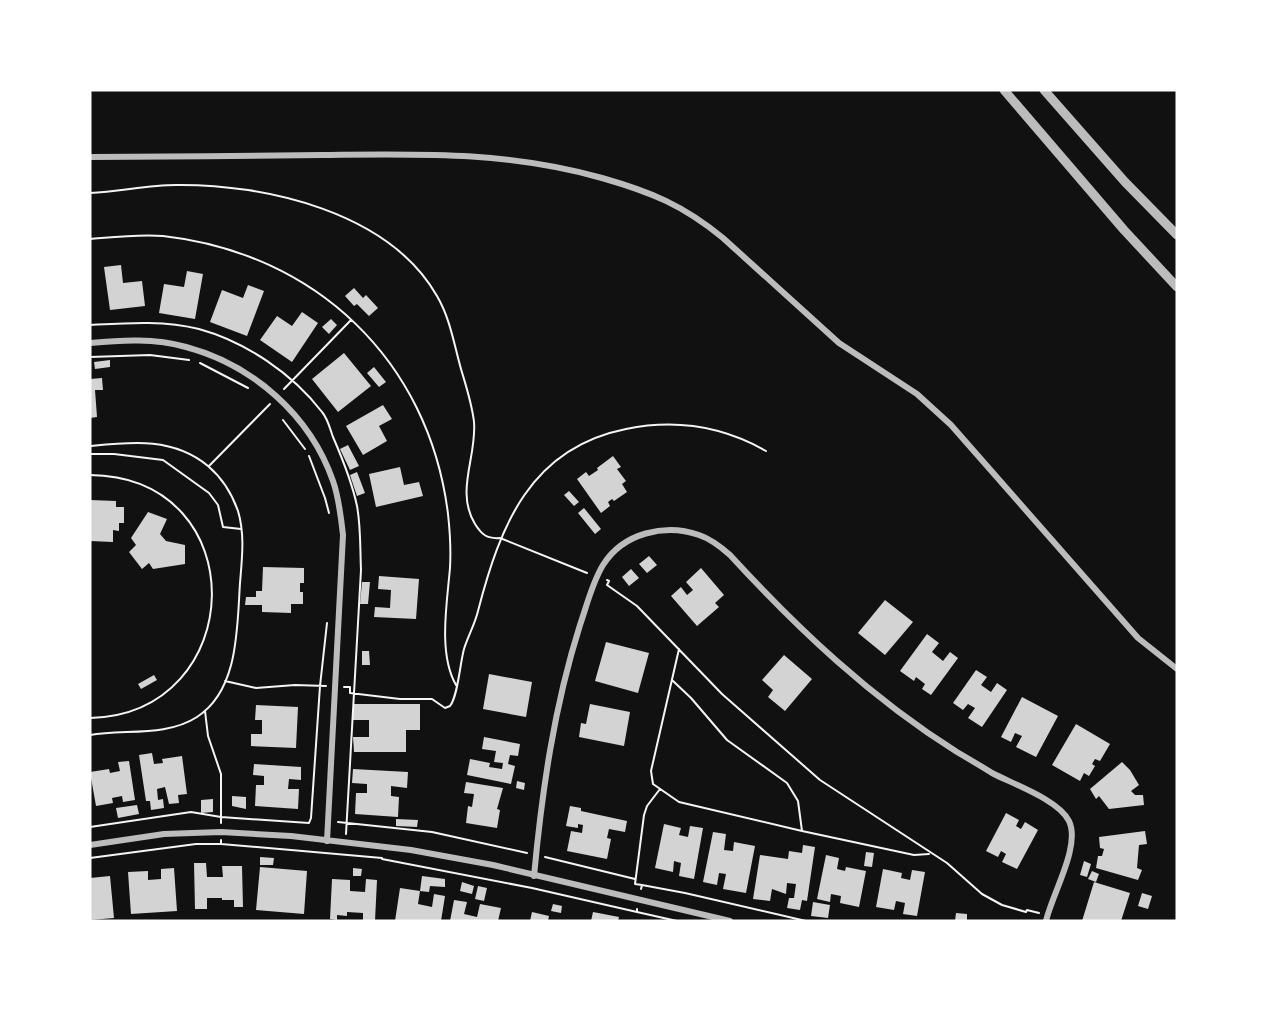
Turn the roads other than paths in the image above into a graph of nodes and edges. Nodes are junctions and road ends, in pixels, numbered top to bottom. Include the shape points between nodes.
1 (1004, 90) edge
2 (1044, 90) edge
3 (90, 157) edge
4 (1177, 235) edge
5 (1177, 287) edge
6 (90, 343) edge
7 (1177, 669) edge
8 (327, 841) junction
9 (90, 845) edge
10 (534, 876) junction
11 (1046, 919) edge
12 (730, 921) edge

1 - 5 street
2 - 4 street
3 - 7 street via 492,157 579,172 671,202 723,238 839,343 934,409 1138,638
6 - 8 street via 129,341 184,346 242,369 287,406 321,454 340,509 343,559
8 - 9 street via 221,832 164,834
8 - 10 street via 452,856
10 - 11 street via 548,758 560,700 597,576 613,552 625,543 651,532 685,531 717,544 818,645 884,701 955,750 1065,814 1072,829 1071,845
10 - 12 street

